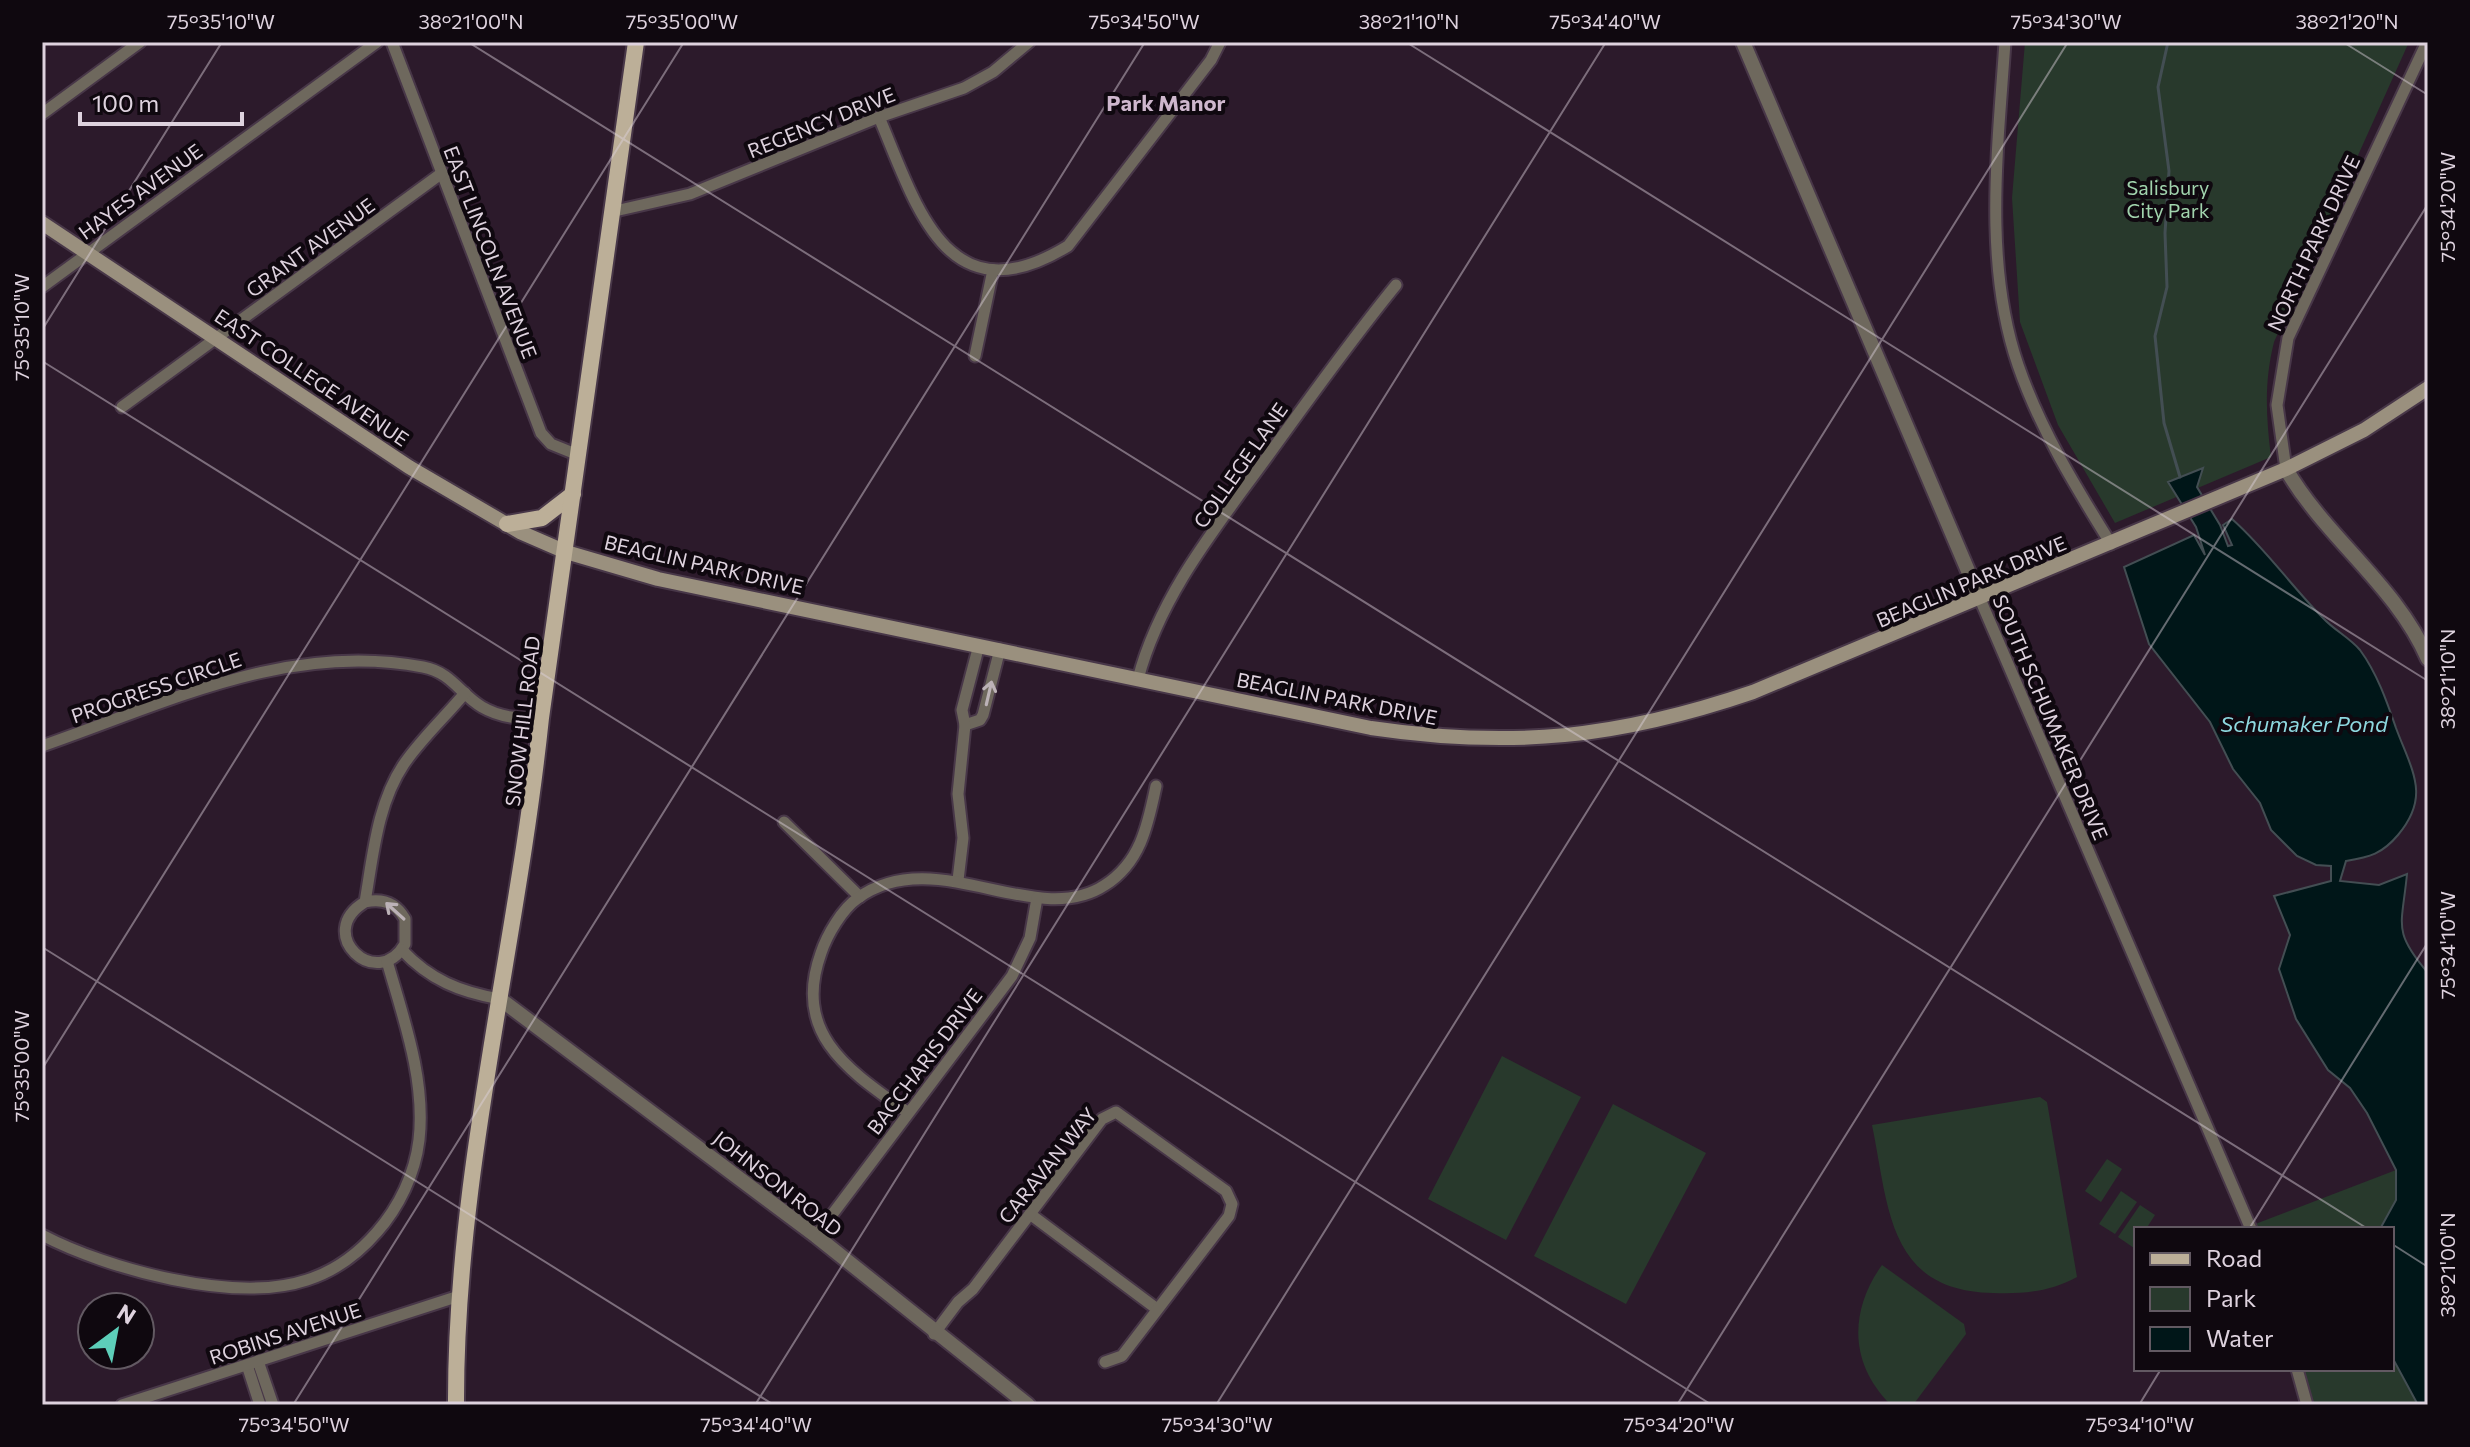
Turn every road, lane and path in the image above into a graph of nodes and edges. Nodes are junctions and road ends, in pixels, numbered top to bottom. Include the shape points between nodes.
1 (140, 42) edge
2 (377, 42) edge
3 (392, 42) edge
4 (636, 42) edge
5 (1029, 42) edge
6 (1220, 42) edge
7 (1743, 42) edge
8 (2005, 42) edge
9 (2427, 42) edge
10 (42, 114) edge
11 (879, 117) junction
12 (442, 173) junction
13 (615, 211) junction
14 (42, 223) edge
15 (86, 252) junction
16 (993, 270) junction
17 (1396, 285) dead end
18 (42, 287) edge
19 (217, 337) junction
20 (975, 356) dead end
21 (2428, 388) edge
22 (122, 407) dead end
23 (578, 455) junction
24 (2286, 469) junction
25 (573, 494) junction
26 (507, 524) junction
27 (2111, 544) junction
28 (566, 552) junction
29 (1980, 599) junction
30 (979, 645) junction
31 (1000, 649) junction
32 (2428, 659) edge
33 (1138, 679) junction
34 (465, 693) junction
35 (541, 718) junction
36 (965, 725) junction
37 (42, 746) edge
38 (1156, 786) dead end
39 (784, 822) dead end
40 (958, 880) junction
41 (860, 897) junction
42 (1037, 898) junction
43 (365, 902) junction
44 (402, 950) junction
45 (387, 961) junction
46 (500, 999) junction
47 (907, 1112) junction
48 (1030, 1214) junction
49 (2250, 1227) edge
50 (42, 1235) edge
51 (816, 1236) junction
52 (459, 1296) junction
53 (1157, 1309) junction
54 (934, 1334) junction
55 (1105, 1362) dead end
56 (252, 1363) junction
57 (2298, 1371) edge
58 (1019, 1402) edge
59 (122, 1405) edge
60 (260, 1405) edge
61 (273, 1405) edge
62 (456, 1405) edge
63 (2307, 1405) edge

1 - 10 street
2 - 15 street, HAYES AVENUE
3 - 12 street, EAST LINCOLN AVENUE
4 - 13 main road, SNOW HILL ROAD
5 - 11 street, REGENCY DRIVE via 964,88
6 - 16 street via 1068,246 1034,264
7 - 29 street, SOUTH SCHUMAKER DRIVE
8 - 27 street via 1996,209 2010,338 2053,446
9 - 24 street, NORTH PARK DRIVE via 2288,338 2278,390
11 - 13 street, REGENCY DRIVE via 690,194
11 - 16 street via 935,237 974,268
12 - 19 street, GRANT AVENUE
12 - 23 street, EAST LINCOLN AVENUE via 541,433 551,444
13 - 23 main road, SNOW HILL ROAD
14 - 15 main road, EAST COLLEGE AVENUE
15 - 18 street, HAYES AVENUE
15 - 19 main road, EAST COLLEGE AVENUE
16 - 20 street
17 - 33 street, COLLEGE LANE via 1184,576 1147,646
19 - 22 street, GRANT AVENUE
19 - 26 main road, EAST COLLEGE AVENUE via 409,467
21 - 24 main road, BEAGLIN PARK DRIVE via 2364,430
23 - 25 main road, SNOW HILL ROAD
24 - 27 main road, BEAGLIN PARK DRIVE
24 - 32 street via 2319,518 2386,590
25 - 26 main road via 542,518
25 - 28 main road, SNOW HILL ROAD
26 - 28 main road, EAST COLLEGE AVENUE
27 - 29 main road, BEAGLIN PARK DRIVE
28 - 30 main road, BEAGLIN PARK DRIVE via 658,579
28 - 35 main road, SNOW HILL ROAD
29 - 33 main road, BEAGLIN PARK DRIVE via 1743,696 1654,723 1575,735 1492,740 1417,735
29 - 49 street, SOUTH SCHUMAKER DRIVE
30 - 31 main road, BEAGLIN PARK DRIVE
30 - 36 street via 962,710
31 - 33 main road, BEAGLIN PARK DRIVE
36 -> 31 street via 983,715
34 - 35 street, PROGRESS CIRCLE via 499,714
34 - 37 street, PROGRESS CIRCLE via 444,673 425,667 343,660 283,665 220,681
34 - 43 street via 404,764 390,789
35 - 46 main road, SNOW HILL ROAD
36 - 40 street via 958,773 963,825
38 - 42 street via 1145,837 1105,886 1053,900
39 - 41 street
40 - 41 street via 915,880
40 - 42 street
41 - 47 street via 825,942 814,971 813,1005 829,1047
42 - 47 street, BACCHARIS DRIVE via 1030,938 1012,976
44 -> 43 street via 408,929 400,911 384,901
43 - 45 street via 349,915 347,944 360,958
44 - 45 street
44 - 46 street via 447,985
45 - 50 street via 415,1070 419,1140 403,1195 389,1219 353,1256 307,1280 243,1286 115,1266
46 - 51 street, JOHNSON ROAD
46 - 52 main road, SNOW HILL ROAD
47 - 51 street, BACCHARIS DRIVE
48 - 53 street
48 - 53 street, CARAVAN WAY via 1109,1114 1122,1113 1226,1191 1232,1204 1229,1216
48 - 54 street, CARAVAN WAY
51 - 54 street, JOHNSON ROAD
52 - 56 street, ROBINS AVENUE
52 - 62 main road, SNOW HILL ROAD
53 - 55 street, CARAVAN WAY via 1122,1356
54 - 58 street, JOHNSON ROAD
56 - 59 street, ROBINS AVENUE
56 - 60 street
56 - 61 street
57 - 63 street

